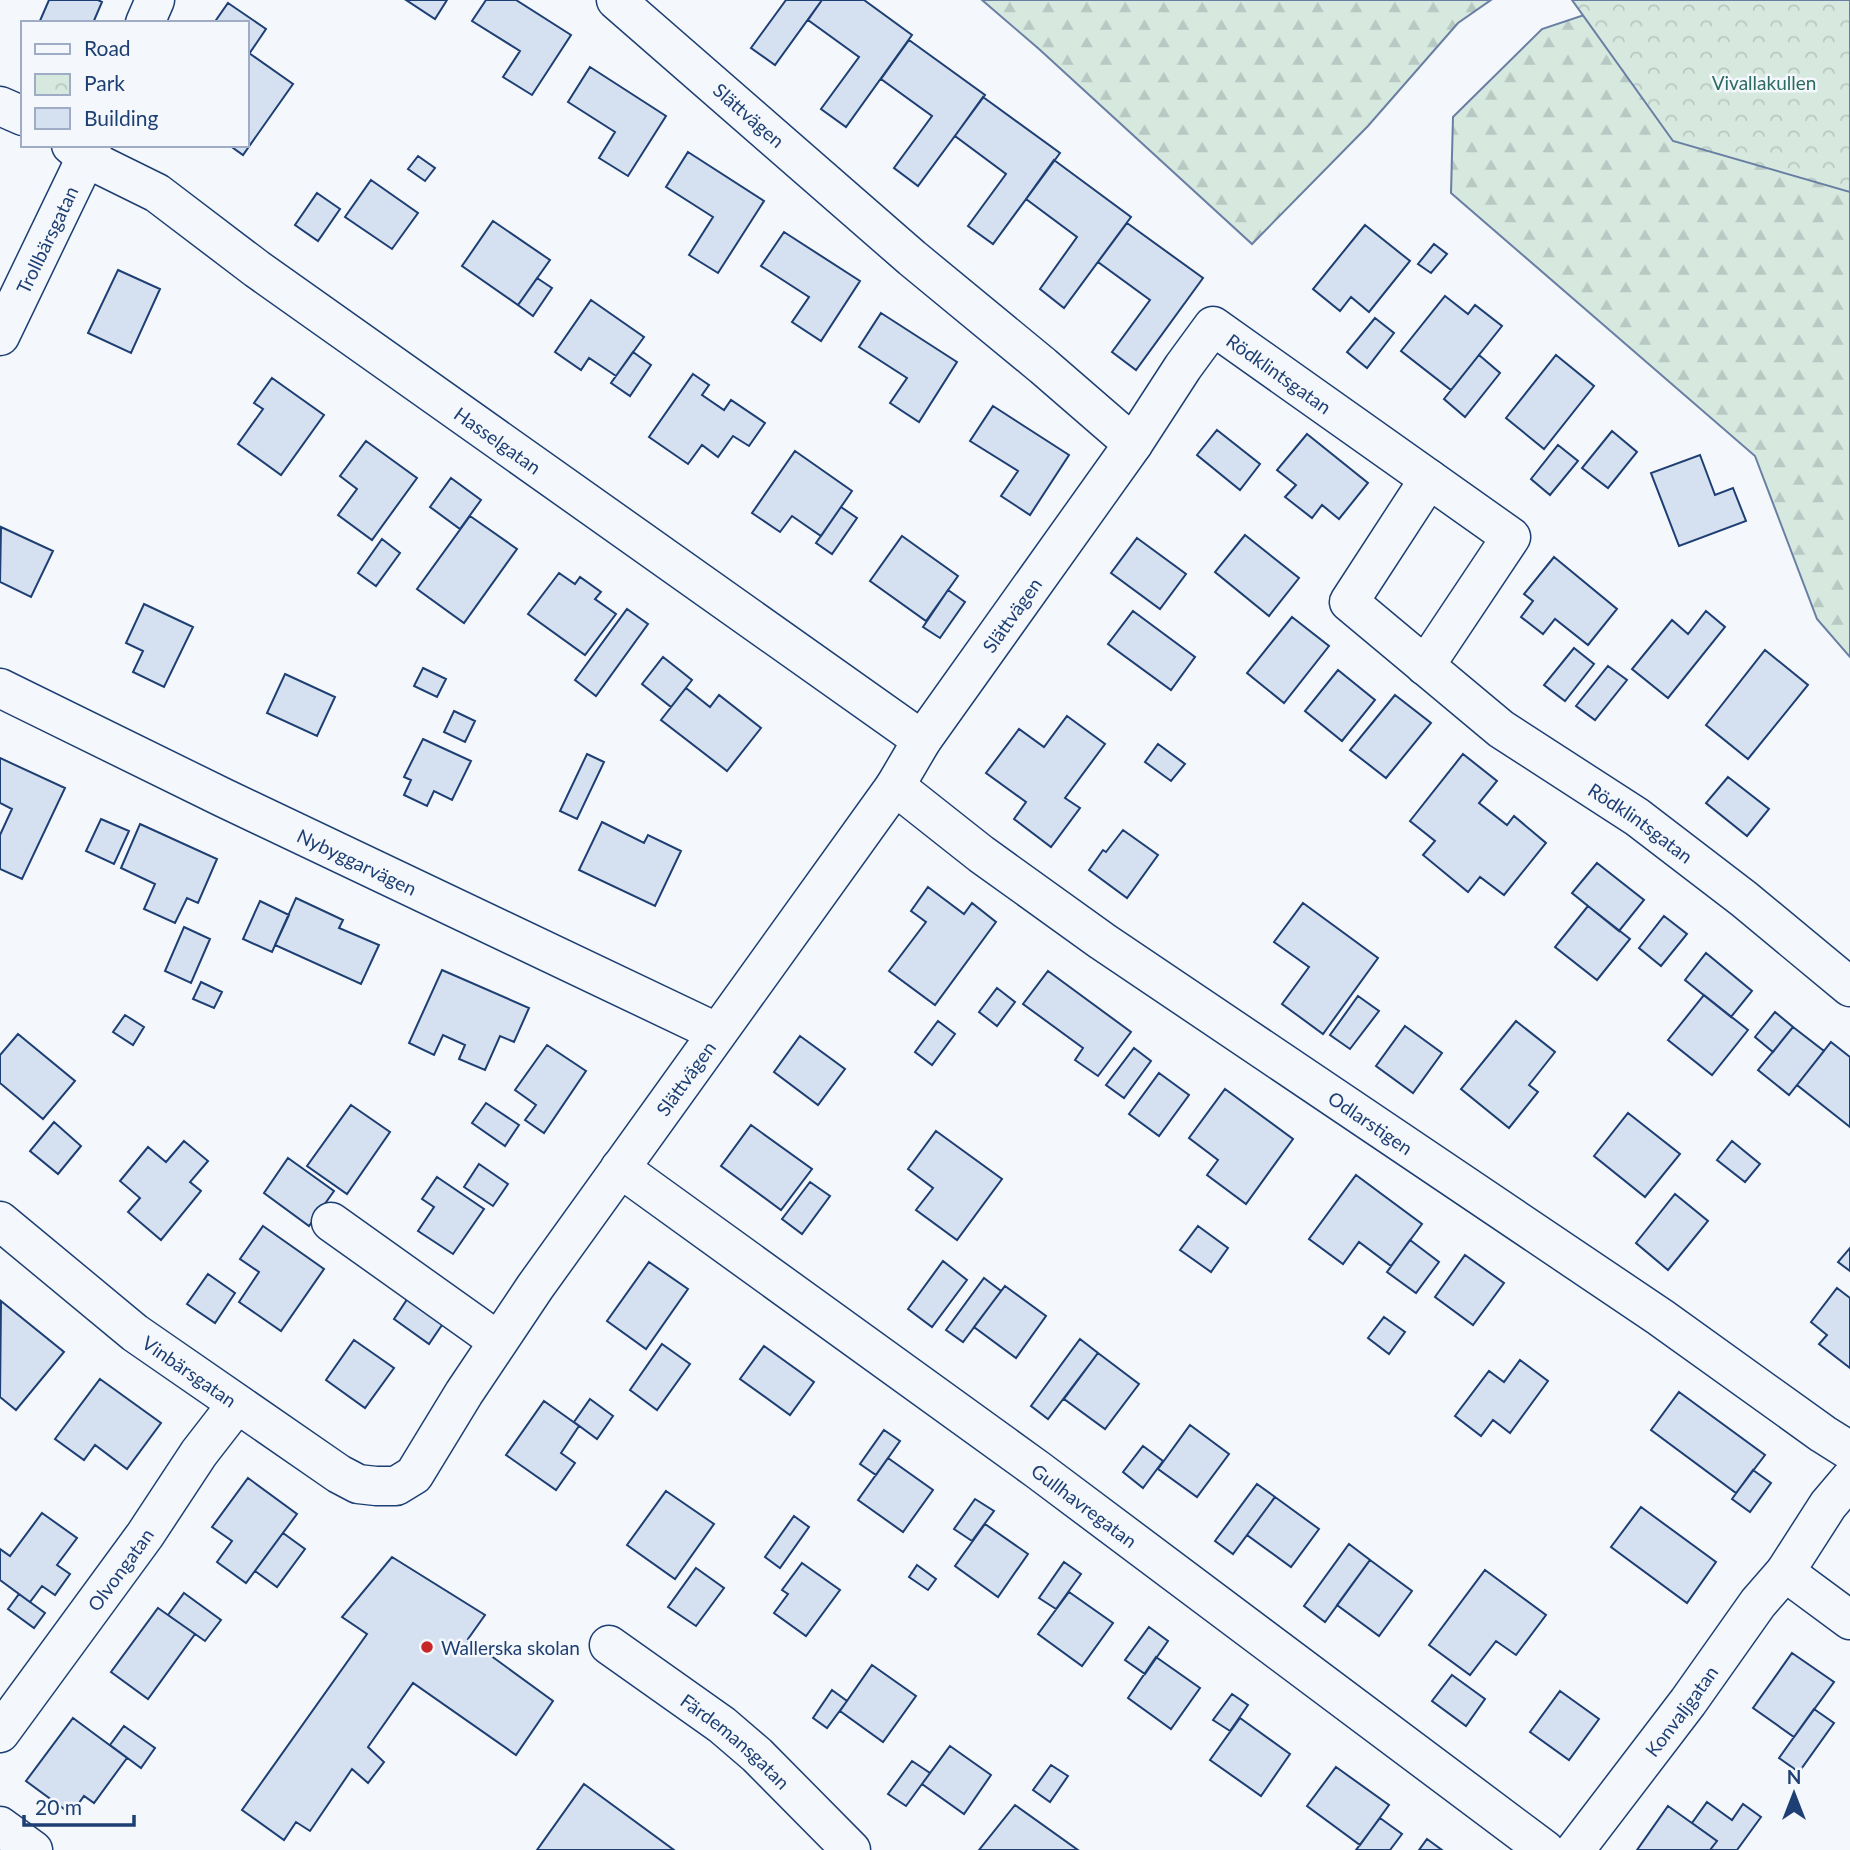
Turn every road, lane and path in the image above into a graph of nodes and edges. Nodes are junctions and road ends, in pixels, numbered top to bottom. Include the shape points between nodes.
1 (155, 0) edge
2 (616, 0) edge
3 (146, 21) edge
4 (0, 106) edge
5 (21, 115) edge
6 (83, 150) edge
7 (0, 336) edge
8 (1133, 444) junction
9 (1429, 479) junction
10 (1425, 666) junction
11 (0, 688) edge
12 (922, 740) junction
13 (895, 786) junction
14 (1850, 987) edge
15 (716, 1032) junction
16 (620, 1168) junction
17 (0, 1221) edge
18 (331, 1222) dead end
19 (498, 1341) junction
20 (237, 1404) junction
21 (1850, 1451) edge
22 (1850, 1479) edge
23 (394, 1486) joint
24 (1785, 1572) junction
25 (1850, 1620) edge
26 (609, 1646) dead end
27 (0, 1733) edge
28 (0, 1826) edge
29 (33, 1850) edge
30 (851, 1850) edge
31 (1545, 1850) edge
32 (1575, 1850) edge

1 - 3 street
2 - 8 street, Slättvägen
4 - 5 street
6 - 7 street, Trollbärsgatan
6 - 12 street, Hasselgatan via 157,193
8 - 9 street, Rödklintsgatan via 1213,326
8 - 12 street, Slättvägen
9 - 10 street, Rödklintsgatan via 1349,602
9 - 10 street, Rödklintsgatan via 1511,537
10 - 14 street, Rödklintsgatan via 1501,729 1637,817
11 - 15 street, Nybyggarvägen
12 - 13 street, Slättvägen
13 - 15 street, Slättvägen
13 - 21 street, Odlarstigen via 1102,941 1660,1317
15 - 16 street, Slättvägen
16 - 19 street, Slättvägen
16 - 31 street, Gullhavregatan via 1038,1471
17 - 20 street, Vinbärsgatan via 135,1333
18 - 19 street
19 - 23 street, Slättvägen via 414,1475
20 - 23 street, Vinbärsgatan via 358,1484
20 - 27 street, Olvongatan
22 - 24 street, Konvaljgatan
24 - 25 street
24 - 32 street, Konvaljgatan
26 - 30 street, Färdemansgatan via 722,1725
28 - 29 street

